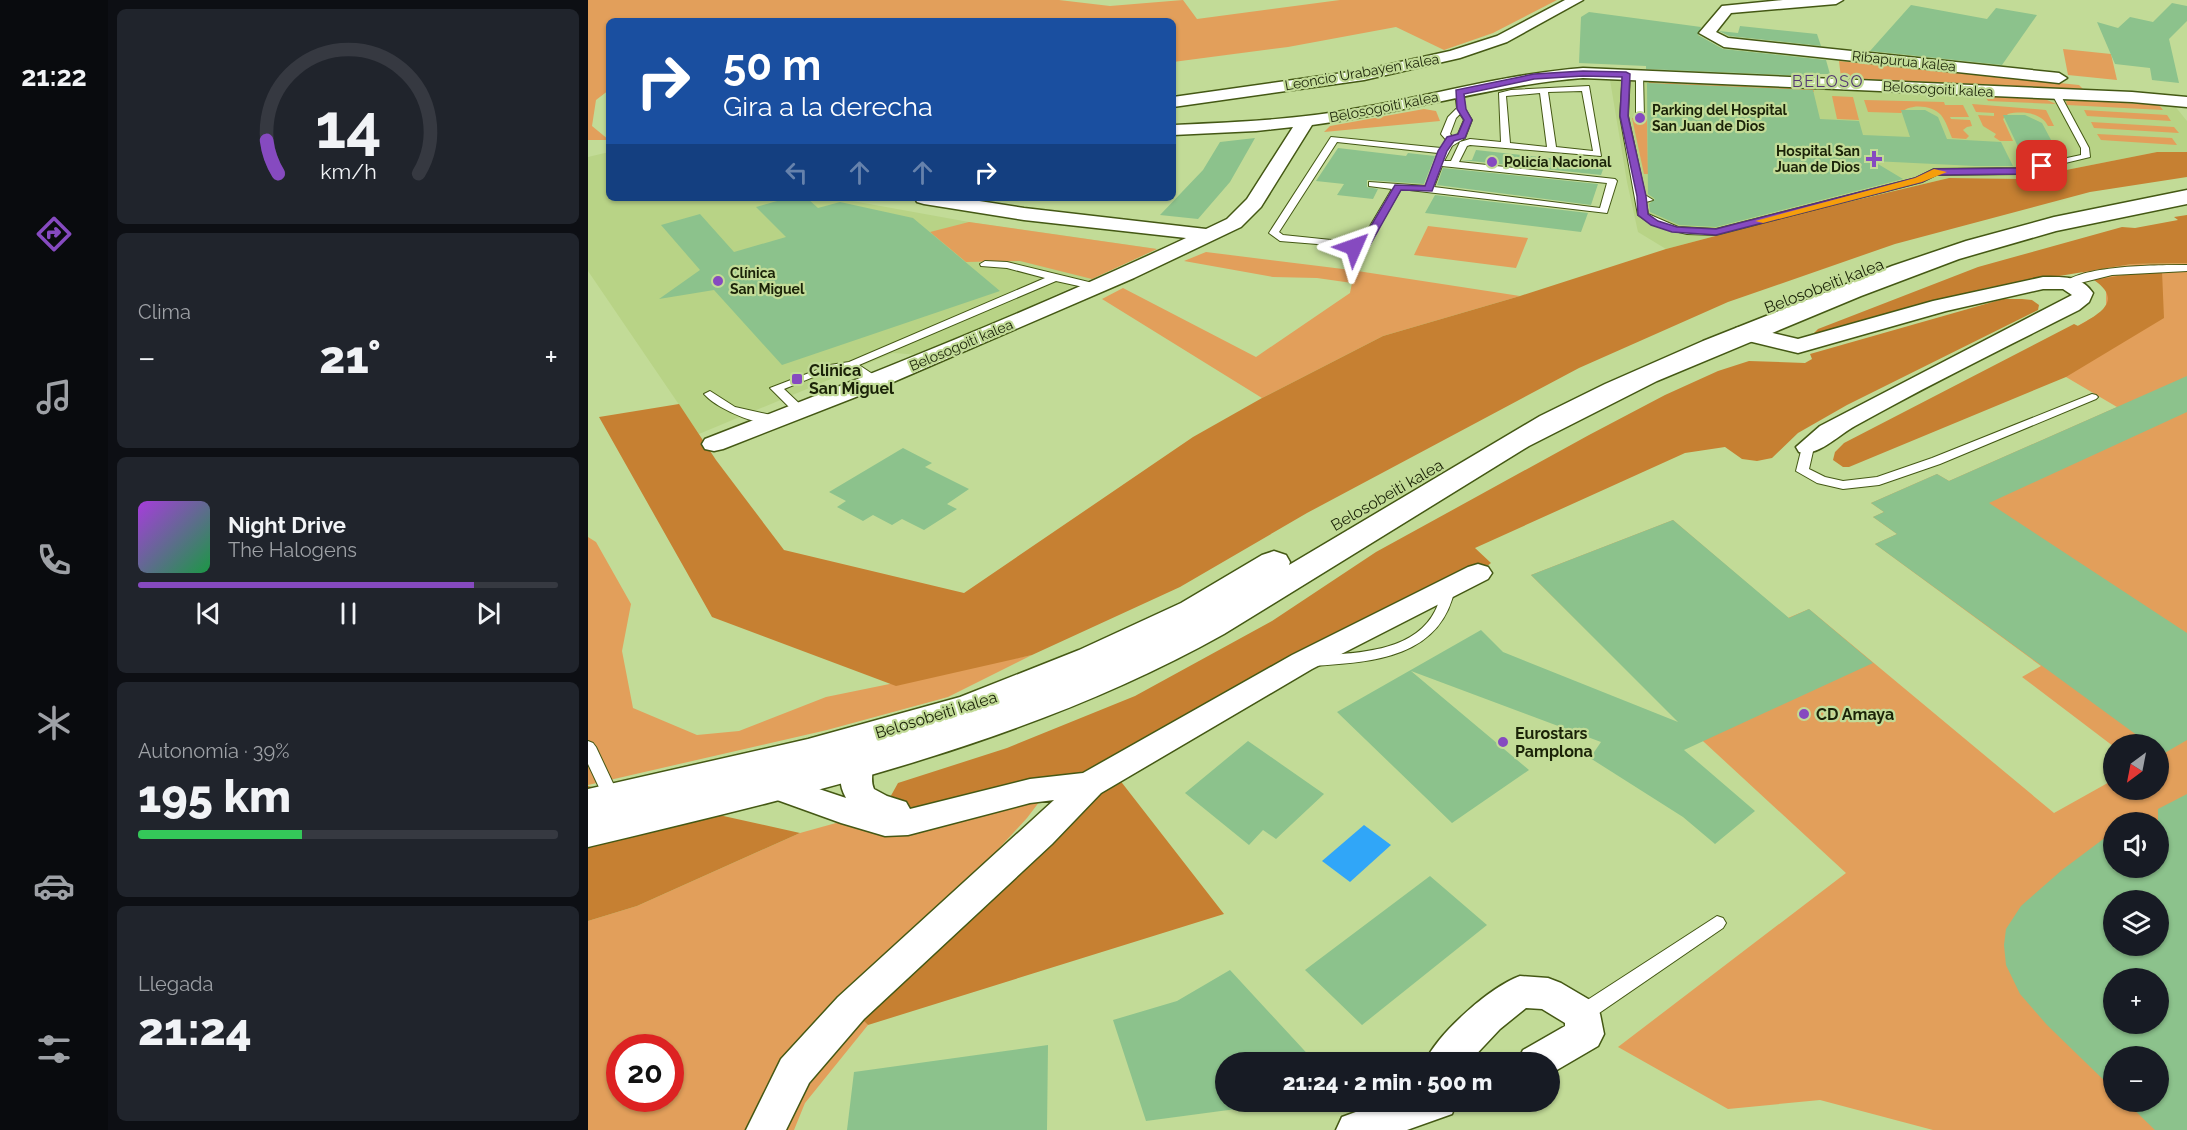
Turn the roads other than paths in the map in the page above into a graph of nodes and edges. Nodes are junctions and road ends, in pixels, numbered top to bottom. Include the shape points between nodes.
1 (1576, 0) edge
2 (1836, 0) edge
3 (1632, 74) junction
4 (1544, 90) junction
5 (1459, 92) junction
6 (2056, 94) junction
7 (2132, 97) junction
8 (1176, 102) edge
9 (2187, 102) edge
10 (1461, 109) junction
11 (1640, 118) dead end
12 (1305, 121) junction
13 (1176, 130) edge
14 (1450, 139) junction
15 (1506, 144) junction
16 (1552, 149) junction
17 (1443, 151) junction
18 (1440, 163) junction
19 (1454, 164) junction
20 (1372, 184) dead end
21 (1398, 187) junction
22 (2187, 187) edge
23 (1429, 189) junction
24 (2187, 197) edge
25 (944, 201) edge
26 (1210, 235) junction
27 (985, 264) dead end
28 (2187, 268) edge
29 (1055, 278) junction
30 (2068, 283) junction
31 (1097, 287) junction
32 (2019, 290) junction
33 (2055, 311) junction
34 (1744, 333) junction
35 (851, 365) junction
36 (876, 381) junction
37 (710, 394) dead end
38 (2092, 397) dead end
39 (800, 411) junction
40 (776, 420) junction
41 (714, 444) dead end
42 (1808, 447) joint
43 (1478, 573) dead end
44 (588, 747) edge
45 (858, 766) junction
46 (1090, 784) junction
47 (777, 786) junction
48 (600, 801) edge
49 (588, 831) edge
50 (1717, 923) dead end
51 (1582, 1014) junction
52 (1454, 1052) edge
53 (1554, 1052) edge
54 (1401, 1112) edge
55 (1384, 1117) edge
56 (766, 1130) edge

1 - 8 street, Leoncio Urabayen kalea via 1502,39 1454,55 1364,75
2 - 7 street, Ribapurua kalea via 1727,9 1707,33 1724,42 2088,81
3 - 5 street, Belosogoiti kalea via 1534,76
3 - 6 street, Belosogoiti kalea
3 - 6 lane via 1624,116 1645,198 1643,215 1655,223 1689,232 1716,232 1919,180 1934,172 2020,171 2086,157
3 - 11 lane
4 - 15 lane via 1502,95
4 - 16 lane
4 - 16 lane via 1586,88 1598,154
5 - 10 lane
5 - 12 street, Belosogoiti kalea via 1407,105
6 - 7 street, Belosogoiti kalea
7 - 9 street, Belosogoiti kalea
10 - 14 lane via 1452,117 1445,134
10 - 14 lane via 1468,120 1466,129 1462,136
12 - 13 street
12 - 26 street, Belosogoiti kalea via 1254,203 1234,223
14 - 17 lane
15 - 16 lane
15 - 19 lane via 1462,144
17 - 18 lane
17 - 21 lane via 1334,140 1274,232 1280,238 1363,246
18 - 19 lane
18 - 23 lane
19 - 23 lane via 1612,181 1604,211
20 - 21 lane
21 - 23 lane
22 - 48 main road, Belosobeiti kalea via 2095,201 1917,250 1623,367 1540,407 1193,610 1092,659 971,707 808,753
24 - 34 main road, Belosobeiti kalea via 2117,210 1975,246
25 - 26 street
26 - 31 street, Belosogoiti kalea
27 - 29 lane via 1007,265
28 - 30 lane via 2125,270
29 - 31 lane
29 - 35 lane
30 - 32 street via 2043,283
30 - 33 street via 2083,293 2082,298
31 - 36 street, Belosogoiti kalea
32 - 33 street via 2049,300
32 - 34 street via 1971,298 1798,346
33 - 42 street via 1864,411
34 - 45 main road, Belosobeiti kalea via 1567,413 1211,627 1160,653 1051,702
35 - 36 lane
35 - 39 lane via 834,367 776,388
36 - 39 street, Belosogoiti kalea
37 - 40 lane via 725,407
38 - 42 lane via 1879,481 1843,485 1807,474 1802,471
39 - 40 street, Belosogoiti kalea
40 - 41 street, Belosogoiti kalea
43 - 46 street via 1302,662
44 - 48 lane
45 - 46 street via 854,783 858,793 867,802 897,811 1051,778
45 - 47 main road, Belosobeiti kalea
46 - 47 street via 1030,791 908,822 885,823
46 - 56 street via 1040,835 851,1008 795,1071
47 - 49 main road, Belosobeiti kalea
50 - 51 lane
51 - 52 street via 1548,993 1520,992 1487,1017
51 - 53 street via 1585,1034
54 - 55 street

